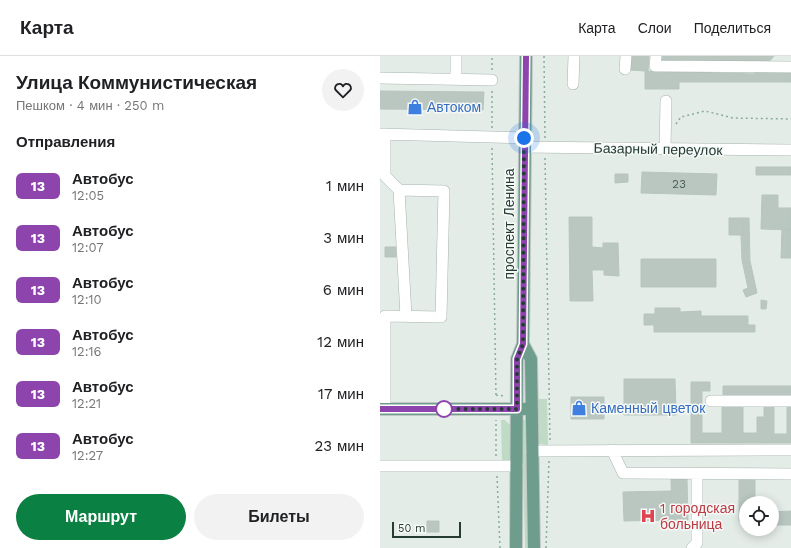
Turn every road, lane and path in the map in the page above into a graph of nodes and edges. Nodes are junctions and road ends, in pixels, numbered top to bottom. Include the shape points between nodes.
1 (456, 56) edge
2 (492, 56) edge
3 (526, 56) edge
4 (544, 56) edge
5 (574, 56) edge
6 (626, 56) edge
7 (656, 56) edge
8 (791, 67) edge
9 (626, 69) dead end
10 (380, 78) edge
11 (456, 79) junction
12 (492, 80) junction
13 (573, 84) dead end
14 (666, 101) dead end
15 (791, 119) edge
16 (382, 134) edge
17 (665, 135) junction
18 (492, 136) junction
19 (524, 142) junction
20 (544, 148) junction
21 (665, 149) junction
22 (791, 150) edge
23 (399, 190) junction
24 (406, 316) junction
25 (523, 344) junction
26 (382, 368) edge
27 (496, 395) junction
28 (510, 396) dead end
29 (711, 401) dead end
30 (791, 401) edge
31 (382, 409) edge
32 (496, 409) junction
33 (517, 409) junction
34 (531, 409) junction
35 (612, 450) junction
36 (791, 450) edge
37 (532, 451) junction
38 (550, 452) junction
39 (380, 466) edge
40 (517, 466) junction
41 (496, 467) junction
42 (697, 474) junction
43 (791, 474) edge
44 (500, 548) edge
45 (516, 548) edge
46 (534, 548) edge
47 (546, 548) edge
48 (692, 548) edge

1 - 11 street
2 - 12 path
3 - 19 main road, проспект Ленина
4 - 20 path
5 - 13 street
6 - 9 street
7 - 8 street via 655,66
10 - 11 street
11 - 12 street
12 - 18 path
14 - 17 street
15 - 17 path via 733,118 705,111 682,117
16 - 18 street, Базарный переулок
16 - 23 street via 384,176
17 - 21 street
18 - 19 street, Базарный переулок
18 - 27 path
19 - 20 street, Базарный переулок
19 - 25 main road, проспект Ленина
20 - 21 street, Базарный переулок
20 - 38 path
21 - 22 street, Базарный переулок
23 - 24 street
23 - 24 street via 444,191 441,317
24 - 26 street via 385,316
25 - 33 main road, проспект Ленина via 517,359
25 - 34 main road, проспект Ленина via 531,359
26 - 31 street
27 - 28 path
27 - 32 path
29 - 30 street
31 - 32 main road
32 - 33 main road
32 - 41 path
33 - 34 main road
33 - 40 main road, проспект Ленина
34 - 37 main road, проспект Ленина
35 - 36 street
35 - 38 street
35 - 42 street via 623,473
37 - 38 street
37 - 46 main road, проспект Ленина
38 - 47 path
39 - 41 street
40 - 41 street
40 - 45 main road, проспект Ленина
41 - 44 path
42 - 43 street
42 - 48 street via 697,543

